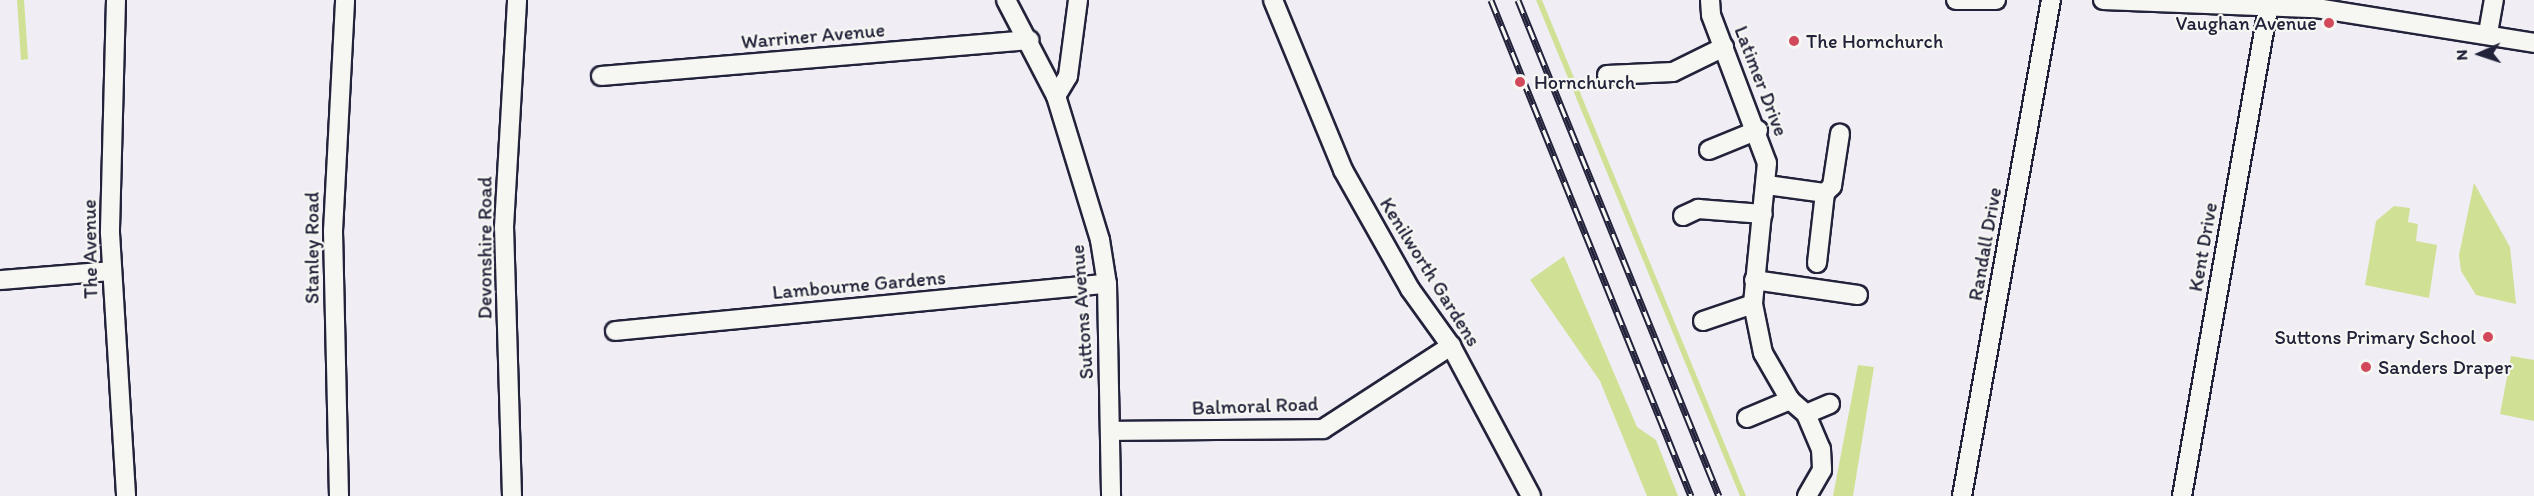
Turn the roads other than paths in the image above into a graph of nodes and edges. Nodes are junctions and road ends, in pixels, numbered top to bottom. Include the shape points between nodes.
1 (116, 0) edge
2 (345, 0) edge
3 (517, 0) edge
4 (1006, 0) edge
5 (1078, 0) edge
6 (1273, 0) edge
7 (1710, 0) edge
8 (1956, 0) edge
9 (1996, 0) edge
10 (2051, 0) edge
11 (2103, 0) edge
12 (2494, 0) edge
13 (2270, 4) edge
14 (2488, 33) junction
15 (1029, 40) junction
16 (2534, 43) edge
17 (1724, 47) junction
18 (1607, 75) dead end
19 (601, 76) dead end
20 (1056, 96) junction
21 (1758, 130) junction
22 (1840, 134) dead end
23 (1709, 150) dead end
24 (1767, 185) junction
25 (1825, 193) junction
26 (1763, 214) junction
27 (1683, 216) dead end
28 (1817, 263) dead end
29 (111, 271) junction
30 (0, 280) edge
31 (1754, 280) junction
32 (1107, 284) junction
33 (1858, 295) dead end
34 (1753, 304) junction
35 (1703, 321) dead end
36 (615, 331) dead end
37 (1451, 346) junction
38 (1790, 400) junction
39 (1830, 404) dead end
40 (1806, 414) junction
41 (1747, 418) dead end
42 (1110, 431) junction
43 (126, 496) edge
44 (339, 496) edge
45 (512, 496) edge
46 (1111, 496) edge
47 (1531, 496) edge
48 (1807, 496) edge
49 (1962, 496) edge
50 (2182, 496) edge

1 - 29 street, The Avenue
2 - 44 street, Stanley Road via 333,231
3 - 45 street, Devonshire Road via 504,227
4 - 15 street, Suttons Avenue
5 - 20 street via 1068,76
6 - 37 street, Kenilworth Gardens via 1343,170 1405,281
7 - 17 street, Latimer Drive
8 - 9 street
10 - 49 street, Randall Drive
11 - 13 street
12 - 14 street
13 - 14 street via 2396,17
13 - 50 street, Kent Drive
14 - 16 street
15 - 19 street, Warriner Avenue
15 - 20 street, Suttons Avenue
17 - 18 street via 1673,72
17 - 21 street, Latimer Drive
20 - 32 street, Suttons Avenue via 1087,182
21 - 23 street
21 - 24 street, Latimer Drive
22 - 25 street via 1832,186
24 - 25 street
24 - 26 street, Latimer Drive
25 - 28 street
26 - 27 street via 1698,209
26 - 31 street, Latimer Drive
29 - 30 street
29 - 43 street, The Avenue
31 - 33 street
31 - 34 street, Latimer Drive
32 - 36 street, Lambourne Gardens
32 - 42 street, Suttons Avenue
34 - 35 street
34 - 38 street, Latimer Drive via 1763,352
37 - 42 street, Balmoral Road via 1323,429
37 - 47 street, Kenilworth Gardens
38 - 40 street, Latimer Drive
38 - 41 street
39 - 40 street
40 - 48 street, Latimer Drive via 1821,449 1822,470
42 - 46 street, Suttons Avenue

